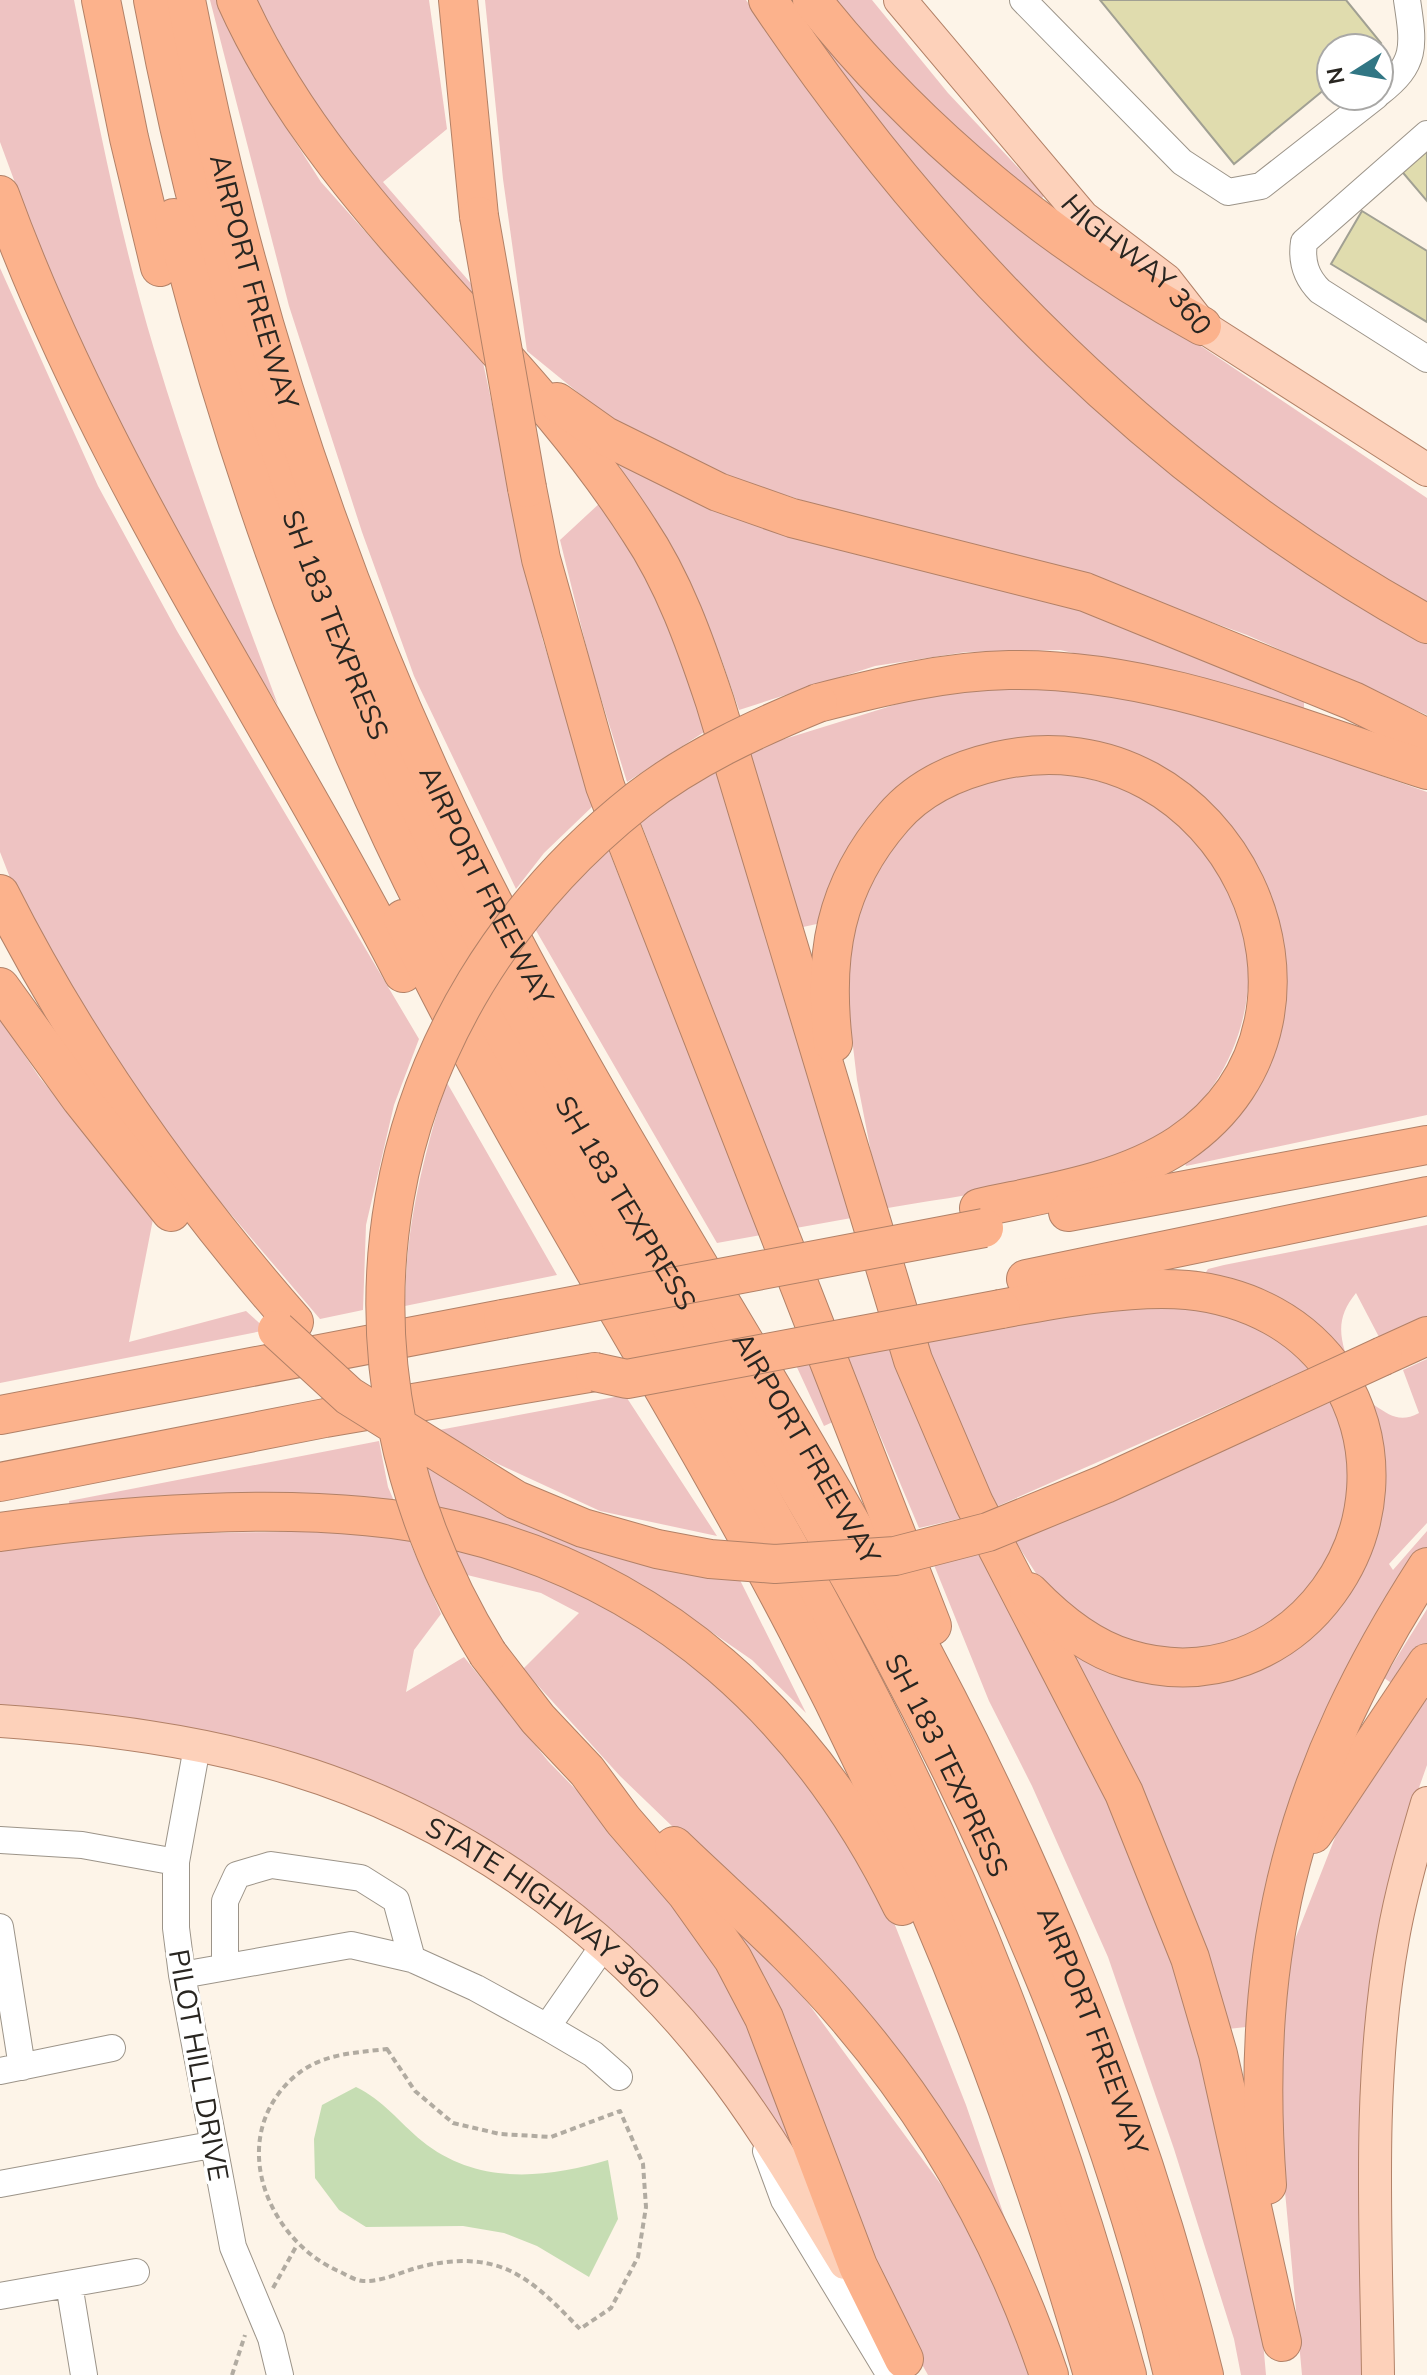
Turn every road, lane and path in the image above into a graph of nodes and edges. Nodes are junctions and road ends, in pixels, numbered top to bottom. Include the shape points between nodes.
1 (101, 0) edge
2 (127, 0) edge
3 (153, 0) edge
4 (186, 0) edge
5 (236, 0) edge
6 (440, 0) edge
7 (458, 0) edge
8 (768, 0) edge
9 (812, 0) edge
10 (900, 0) edge
11 (1023, 0) edge
12 (1407, 0) edge
13 (1395, 80) edge
14 (1355, 112) edge
15 (1427, 134) edge
16 (472, 158) junction
17 (0, 195) edge
18 (1202, 326) junction
19 (1427, 359) edge
20 (525, 380) junction
21 (1427, 470) edge
22 (1427, 624) edge
23 (1427, 738) edge
24 (1427, 770) edge
25 (0, 894) edge
26 (0, 987) edge
27 (847, 1137) junction
28 (1427, 1145) edge
29 (1427, 1196) edge
30 (982, 1218) junction
31 (194, 1221) junction
32 (564, 1221) junction
33 (998, 1298) junction
34 (1427, 1336) edge
35 (0, 1415) edge
36 (0, 1482) edge
37 (0, 1532) edge
38 (1003, 1563) junction
39 (1427, 1567) edge
40 (1427, 1663) edge
41 (0, 1721) edge
42 (197, 1747) junction
43 (587, 1771) junction
44 (1427, 1803) edge
45 (998, 1805) junction
46 (0, 1840) edge
47 (176, 1862) junction
48 (1285, 1877) junction
49 (0, 1927) edge
50 (604, 1945) junction
51 (412, 1959) junction
52 (225, 1967) junction
53 (182, 1975) junction
54 (547, 2027) junction
55 (112, 2048) dead end
56 (11, 2069) edge
57 (619, 2077) dead end
58 (211, 2145) junction
59 (1029, 2177) junction
60 (0, 2184) edge
61 (297, 2245) junction
62 (136, 2272) dead end
63 (69, 2284) junction
64 (0, 2296) edge
65 (268, 2297) dead end
66 (249, 2323) dead end
67 (1283, 2359) edge
68 (903, 2370) edge
69 (84, 2375) edge
70 (232, 2375) edge
71 (280, 2375) edge
72 (1049, 2375) edge
73 (1093, 2375) edge
74 (1127, 2375) edge
75 (1173, 2375) edge
76 (1204, 2375) edge
77 (1378, 2375) edge

1 - 32 highway via 172,314 277,630 402,916
2 - 74 highway, SH 183 TEXPRESS via 191,283 243,458 354,753 437,930 523,1091 845,1650 937,1841 1054,2139
3 - 75 highway, SH 183 TEXPRESS via 190,174 242,363 342,649 437,861 500,985 817,1518 964,1796 1078,2066 1138,2243
4 - 45 highway, AIRPORT FREEWAY via 223,173 273,352 338,545 423,757 536,983 901,1612
5 - 20 highway via 295,111 345,179
6 - 16 highway
7 - 16 highway
8 - 22 highway via 847,112 1030,323 1190,468 1281,534
9 - 18 highway via 903,104 960,155 1031,213
10 - 18 main road, HIGHWAY 360 via 1083,217 1166,280
11 - 14 street via 1182,162 1228,192 1261,186
12 - 13 street via 1410,58
15 - 19 street via 1304,242 1302,255 1311,282 1320,291
16 - 45 highway, bridge via 545,574 605,786
17 - 32 highway via 22,256 108,438 216,643 463,1086
18 - 21 main road, HIGHWAY 360
20 - 23 highway via 605,436 718,492 792,518 1085,592 1353,701
20 - 27 highway via 639,529 694,640
24 - 43 highway, bridge via 1206,698 1118,679 1009,670 901,682 818,703 699,760 589,842 540,895 494,953 428,1075 392,1207 385,1346 393,1416 410,1488 458,1605 538,1719
25 - 31 highway via 38,969
26 - 31 highway via 133,1168
27 - 30 highway via 829,1010 829,955 838,913 856,870 890,821 946,777 1015,757 1087,760 1157,784 1221,840 1256,909 1266,990 1252,1056 1221,1106 1178,1145 1115,1175
27 - 38 highway via 913,1360
28 - 30 highway
29 - 33 highway
30 - 35 highway, bridge via 827,1258
31 - 34 highway, bridge via 277,1330 349,1396 493,1487 583,1528 710,1559 839,1562 926,1550 999,1528
32 - 59 highway via 760,1561 836,1705 935,1920
33 - 36 highway via 325,1418
33 - 38 highway via 1185,1289 1231,1297 1266,1311 1320,1347 1342,1382 1358,1412 1371,1479 1369,1513 1358,1548 1317,1609 1288,1634 1228,1661 1164,1666 1098,1647 1062,1624
37 - 59 highway via 208,1515 378,1517 452,1530 524,1551 660,1619 752,1692 854,1816 917,1936 986,2127
38 - 67 highway via 1124,1793 1190,1958 1218,2054
39 - 48 highway via 1336,1729
40 - 48 highway
41 - 42 main road, STATE HIGHWAY 360 via 78,1727
42 - 47 street, PILOT HILL DRIVE
42 - 50 main road, STATE HIGHWAY 360 via 292,1769 395,1808 489,1858
43 - 68 highway via 686,1893 747,1985
43 - 72 highway via 627,1801 796,1961 903,2087 979,2211
44 - 77 main road via 1392,1939 1383,2024
45 - 76 highway, AIRPORT FREEWAY via 1064,1954 1123,2109
46 - 47 street via 82,1845
47 - 53 street, PILOT HILL DRIVE
48 - 67 highway via 1273,1939 1262,2072
49 - 56 street
50 - 54 street
50 - 68 main road, STATE HIGHWAY 360 via 659,1996 753,2114
51 - 52 street via 351,1945
51 - 52 street via 396,1900 361,1878 271,1865 237,1875 225,1901
51 - 54 street
52 - 53 street
53 - 58 street, PILOT HILL DRIVE
54 - 57 street via 593,2054
55 - 56 street
58 - 60 street
58 - 71 street, PILOT HILL DRIVE via 233,2247 271,2338
59 - 73 highway
61 - 61 path via 361,2281 462,2259 496,2265 527,2281 580,2329 611,2308 638,2257 646,2207 643,2164 620,2111 551,2137 500,2134 453,2123 415,2091 387,2049 320,2058 279,2093 261,2133 258,2165 265,2193
61 - 65 path
62 - 63 street
63 - 64 street
63 - 69 street
66 - 70 path

